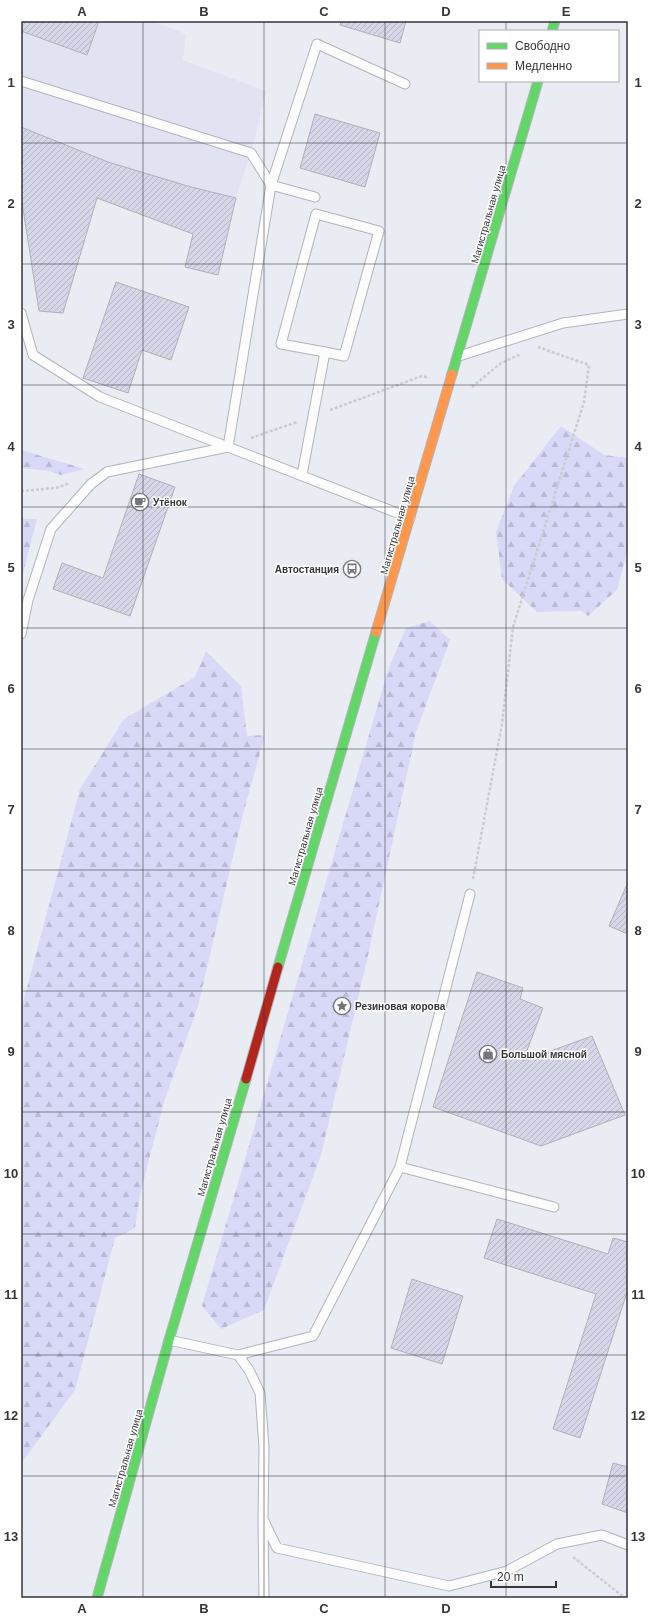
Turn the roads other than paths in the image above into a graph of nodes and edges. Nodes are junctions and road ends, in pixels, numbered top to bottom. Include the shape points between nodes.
1 (21, 81) edge
2 (538, 82) edge
3 (405, 84) dead end
4 (271, 185) junction
5 (315, 197) dead end
6 (21, 313) edge
7 (628, 314) edge
8 (325, 352) junction
9 (457, 357) junction
10 (228, 447) junction
11 (302, 475) junction
12 (411, 518) junction
13 (21, 634) edge
14 (470, 894) road end
15 (400, 1167) junction
16 (554, 1207) dead end
17 (169, 1340) junction
18 (238, 1355) junction
19 (263, 1519) junction
20 (628, 1545) edge
21 (97, 1598) edge
22 (264, 1598) edge

1 - 4 lane via 251,153
2 - 9 main road, Магистральная улица
3 - 4 lane via 317,44
4 - 5 lane
4 - 10 lane
6 - 10 lane via 33,355 100,397
7 - 9 lane via 563,323
8 - 8 lane via 282,344 316,214 379,231 344,356
8 - 11 lane
9 - 12 main road, Магистральная улица
10 - 11 lane
10 - 13 lane via 107,472 91,484 51,529 28,600
11 - 12 lane
12 - 17 main road, Магистральная улица
14 - 15 lane
15 - 16 lane
15 - 18 lane via 313,1336
17 - 18 lane
17 - 21 main road, Магистральная улица
18 - 19 lane via 250,1370 260,1393 264,1447
19 - 20 lane via 277,1548 449,1586 507,1572 557,1544 602,1535
19 - 22 lane

